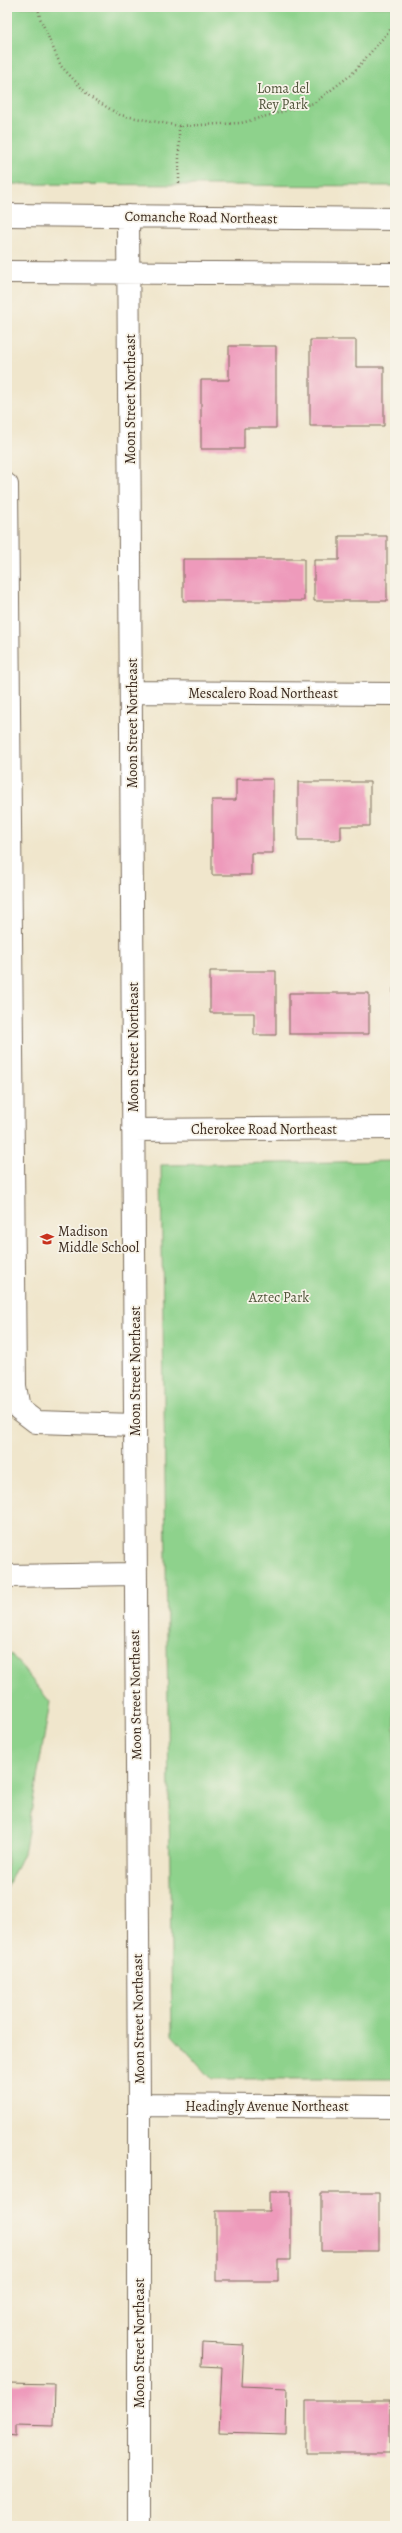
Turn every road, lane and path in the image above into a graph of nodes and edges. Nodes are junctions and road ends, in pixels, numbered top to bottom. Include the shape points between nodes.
1 (38, 7) edge
2 (395, 24) edge
3 (179, 126) junction
4 (179, 183) dead end
5 (7, 215) edge
6 (128, 216) junction
7 (395, 219) edge
8 (7, 272) edge
9 (129, 272) junction
10 (395, 274) edge
11 (7, 485) edge
12 (132, 692) junction
13 (395, 694) edge
14 (395, 1128) edge
15 (133, 1130) junction
16 (135, 1425) junction
17 (134, 1574) junction
18 (7, 1576) edge
19 (139, 2105) junction
20 (395, 2107) edge
21 (139, 2526) edge

1 - 3 path via 40,18 61,66 90,97 120,115
2 - 3 path via 352,74 314,104 241,123
3 - 4 path
5 - 6 street, Comanche Road Northeast
6 - 7 street, Comanche Road Northeast
6 - 9 street, Moon Street Northeast
8 - 9 street
9 - 10 street
9 - 12 street, Moon Street Northeast
11 - 16 street via 15,1386 19,1409 36,1422
12 - 13 street, Mescalero Road Northeast
12 - 15 street, Moon Street Northeast
14 - 15 street, Cherokee Road Northeast
15 - 16 street, Moon Street Northeast
16 - 17 street, Moon Street Northeast
17 - 18 street
17 - 19 street, Moon Street Northeast
19 - 20 street, Headingly Avenue Northeast
19 - 21 street, Moon Street Northeast

